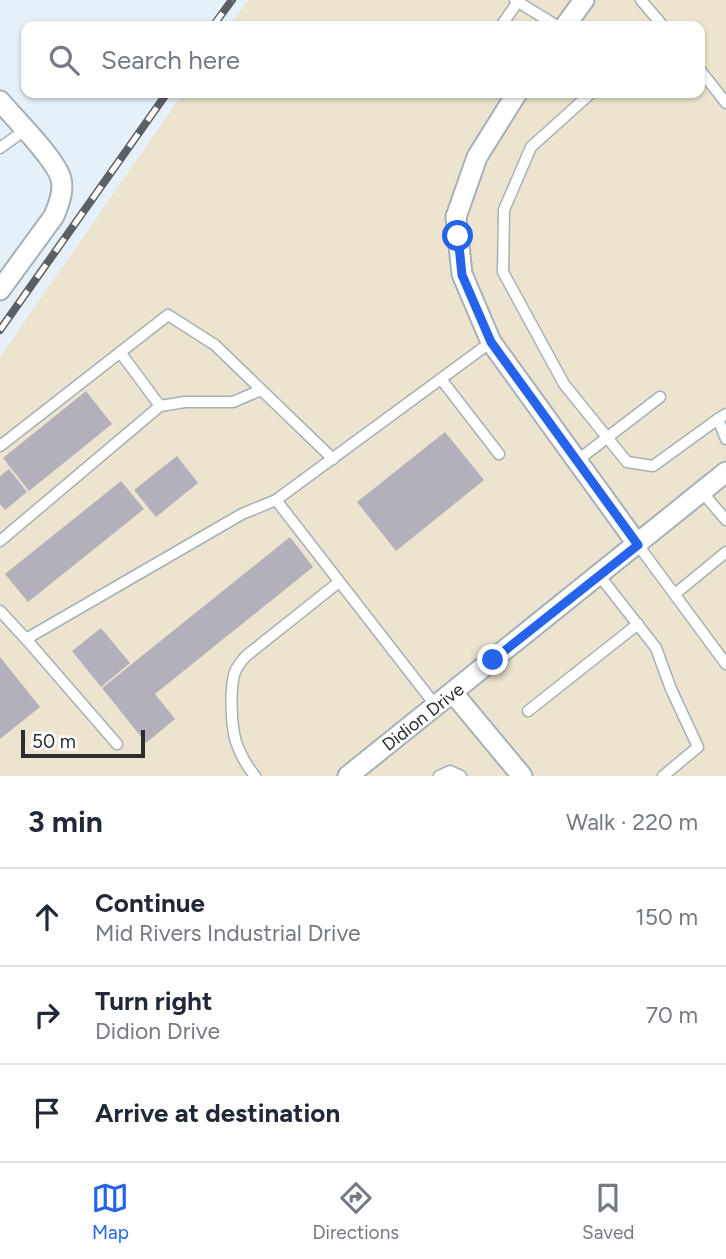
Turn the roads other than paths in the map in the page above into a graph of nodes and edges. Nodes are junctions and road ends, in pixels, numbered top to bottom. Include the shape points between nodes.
1 (517, 0) edge
2 (584, 0) edge
3 (641, 0) edge
4 (504, 21) edge
5 (549, 21) edge
6 (569, 21) edge
7 (659, 21) edge
8 (705, 76) edge
9 (514, 98) edge
10 (585, 98) edge
11 (0, 101) edge
12 (726, 103) edge
13 (25, 130) junction
14 (0, 148) edge
15 (0, 290) edge
16 (491, 342) junction
17 (120, 352) junction
18 (441, 379) junction
19 (261, 390) junction
20 (660, 397) dead end
21 (160, 406) junction
22 (722, 417) edge
23 (607, 438) junction
24 (726, 439) edge
25 (0, 446) edge
26 (499, 454) dead end
27 (333, 459) junction
28 (578, 460) junction
29 (726, 472) edge
30 (702, 492) junction
31 (276, 500) junction
32 (726, 520) edge
33 (0, 542) edge
34 (638, 545) junction
35 (726, 552) edge
36 (599, 575) junction
37 (339, 582) junction
38 (674, 594) junction
39 (0, 611) edge
40 (638, 624) junction
41 (26, 639) junction
42 (726, 664) edge
43 (453, 693) junction
44 (436, 707) junction
45 (528, 711) dead end
46 (117, 744) dead end
47 (255, 776) edge
48 (348, 776) edge
49 (439, 776) edge
50 (461, 776) edge
51 (522, 776) edge
52 (663, 776) edge

1 - 4 lane
1 - 5 lane
2 - 6 street
3 - 7 lane
8 - 12 lane
9 - 16 street via 477,157 456,217 462,275
10 - 23 lane via 531,147 504,209 503,272 564,384
11 - 13 street
13 - 14 lane
13 - 15 street via 57,168 60,202
16 - 18 lane
16 - 28 street
17 - 19 lane via 168,315 215,345
17 - 21 lane
17 - 25 lane
18 - 26 lane
18 - 27 lane
19 - 21 lane via 233,401
19 - 27 lane
20 - 23 lane
21 - 33 lane
22 - 23 lane via 653,466 626,462
22 - 24 lane
23 - 28 lane
27 - 31 lane
28 - 34 street
29 - 30 street, Didion Drive
30 - 32 lane
30 - 34 street, Didion Drive
31 - 37 lane
31 - 41 lane via 242,514
34 - 36 street, Didion Drive
34 - 38 lane
35 - 38 lane
36 - 40 lane
36 - 43 street, Didion Drive
37 - 44 lane
37 - 47 lane via 246,656 233,675 236,743
38 - 42 lane
39 - 41 lane
40 - 45 lane
40 - 52 lane via 656,648 698,747
41 - 46 lane
43 - 44 street, Didion Drive
43 - 51 street
44 - 48 street, Didion Drive
49 - 50 lane via 450,771

